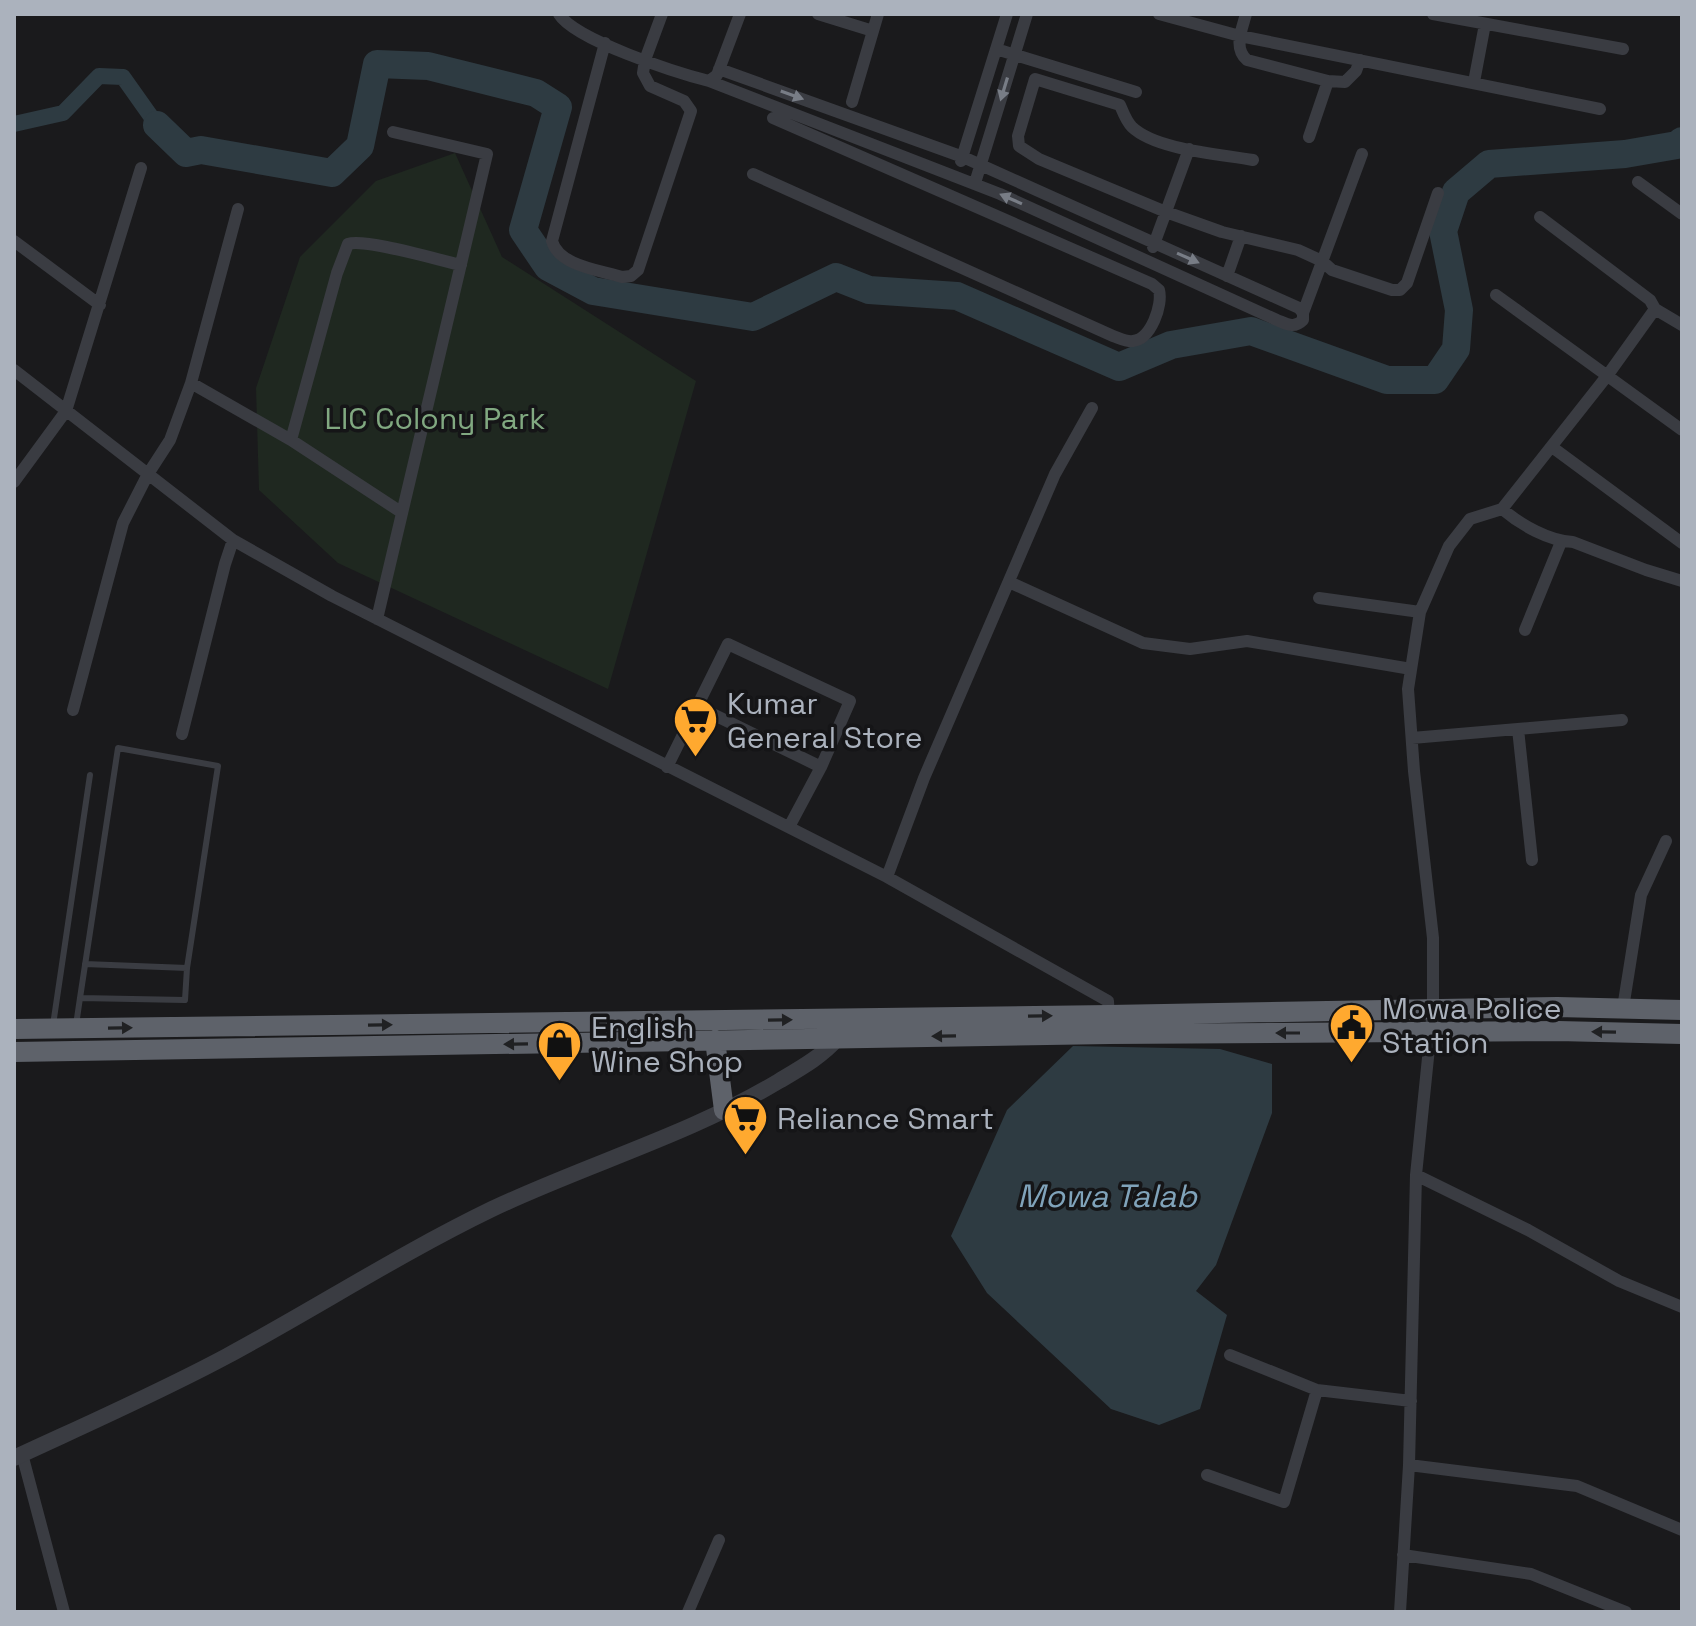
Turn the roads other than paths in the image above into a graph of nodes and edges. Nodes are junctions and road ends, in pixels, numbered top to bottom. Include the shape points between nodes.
1 (559, 14) edge
2 (662, 14) edge
3 (740, 14) edge
4 (818, 14) edge
5 (878, 14) edge
6 (1007, 14) edge
7 (1027, 14) edge
8 (1159, 14) edge
9 (1246, 14) edge
10 (1433, 14) edge
11 (1485, 24) junction
12 (873, 31) junction
13 (1240, 36) junction
14 (605, 43) junction
15 (996, 49) junction
16 (1623, 49) dead end
17 (1014, 55) junction
18 (645, 60) junction
19 (1360, 60) junction
20 (719, 69) junction
21 (709, 81) junction
22 (1328, 81) junction
23 (1474, 82) junction
24 (1136, 92) dead end
25 (852, 102) dead end
26 (1600, 109) dead end
27 (773, 118) dead end
28 (393, 132) dead end
29 (1309, 137) dead end
30 (1189, 149) junction
31 (1362, 154) dead end
32 (963, 157) junction
33 (1253, 160) dead end
34 (980, 165) junction
35 (141, 168) dead end
36 (753, 174) dead end
37 (966, 180) junction
38 (1638, 182) dead end
39 (1438, 193) dead end
40 (1048, 194) junction
41 (958, 199) junction
42 (238, 209) dead end
43 (1040, 212) junction
44 (1166, 212) junction
45 (1682, 214) edge
46 (1540, 217) dead end
47 (1103, 219) junction
48 (1241, 236) junction
49 (1095, 237) junction
50 (14, 241) edge
51 (1155, 243) junction
52 (1147, 261) junction
53 (1322, 261) junction
54 (461, 265) junction
55 (1227, 276) junction
56 (1496, 295) dead end
57 (100, 305) junction
58 (1655, 309) junction
59 (1303, 313) junction
60 (1682, 325) edge
61 (14, 370) edge
62 (1607, 376) junction
63 (191, 383) junction
64 (1092, 408) dead end
65 (66, 411) junction
66 (1682, 430) edge
67 (291, 440) junction
68 (1552, 447) junction
69 (148, 474) junction
70 (14, 482) edge
71 (1502, 509) junction
72 (401, 512) junction
73 (233, 540) junction
74 (1561, 542) junction
75 (1682, 543) edge
76 (1682, 581) edge
77 (1009, 582) junction
78 (1319, 598) dead end
79 (1420, 612) junction
80 (377, 619) junction
81 (1525, 630) dead end
82 (1411, 669) junction
83 (698, 707) junction
84 (73, 710) dead end
85 (1622, 720) dead end
86 (1518, 729) junction
87 (182, 734) dead end
88 (1412, 738) junction
89 (667, 767) junction
90 (821, 767) junction
91 (90, 775) dead end
92 (789, 827) junction
93 (1666, 841) dead end
94 (1532, 860) dead end
95 (887, 877) junction
96 (85, 964) junction
97 (187, 968) junction
98 (80, 998) junction
99 (1623, 1008) junction
100 (1433, 1009) junction
101 (1682, 1010) edge
102 (1110, 1025) junction
103 (76, 1028) junction
104 (14, 1029) edge
105 (52, 1029) junction
106 (1431, 1032) junction
107 (1682, 1034) edge
108 (838, 1038) junction
109 (715, 1040) junction
110 (14, 1052) edge
111 (724, 1110) junction
112 (1416, 1175) junction
113 (1682, 1307) edge
114 (1230, 1355) dead end
115 (1317, 1390) junction
116 (1411, 1401) junction
117 (18, 1456) edge
118 (1409, 1465) junction
119 (1207, 1475) dead end
120 (1682, 1530) edge
121 (719, 1540) dead end
122 (1403, 1555) junction
123 (64, 1612) edge
124 (688, 1612) edge
125 (1400, 1612) edge
126 (1626, 1612) edge

1 - 14 street via 575,30
2 - 18 street
3 - 20 street
4 - 12 street
5 - 12 street
6 - 15 street
7 - 17 street
8 - 13 street
9 - 13 street
10 - 11 street
11 - 16 street
11 - 23 street
12 - 25 street
13 - 19 street
13 - 22 street via 1241,55 1247,60
14 - 18 street
14 - 18 street via 552,241 565,259 622,277 638,270 691,111 684,101 650,86 643,73
15 - 17 street
15 - 32 street
17 - 24 street
17 -> 34 street
18 - 21 street
19 - 22 street via 1345,82
19 - 23 street
20 - 21 street
20 -> 32 street
21 - 37 street
22 - 29 street
23 - 26 street
27 - 41 street
28 - 54 street via 487,154
30 - 33 street
30 - 44 street
30 - 44 street via 1146,137 1130,126 1120,105 1035,79 1019,146
31 - 53 street
32 - 34 street
32 - 37 street
34 - 37 street
34 - 40 street
35 - 57 street
36 - 41 street via 1113,336 1131,342 1147,333 1161,299 1152,284
37 - 41 street
43 -> 37 street
38 - 45 street
39 - 53 street via 1404,288 1392,290 1332,270
40 - 43 street
40 - 47 street
42 - 63 street
43 - 49 street
44 - 48 street
44 - 51 street
46 - 58 street
47 - 49 street
47 - 51 street
48 - 53 street
48 - 55 street
49 - 52 street
50 - 57 street
51 - 52 street
51 -> 55 street
52 - 59 street via 1291,326 1303,320
53 - 59 street
54 - 67 street via 370,244 348,244
54 - 72 street
55 - 59 street
56 - 62 street
57 - 65 street
58 - 60 street
58 - 62 street
61 - 65 street
62 - 66 street
62 - 68 street
63 - 67 street
63 - 69 street via 170,440
64 - 77 street via 1055,474
65 - 69 street
65 - 70 street
67 - 72 street
68 - 71 street
68 - 75 street
69 - 73 street
69 - 84 street via 123,523
71 - 74 street
71 - 79 street via 1470,519 1449,546
72 - 80 street
73 - 80 street
73 - 87 street
74 - 76 street
74 - 81 street
77 - 82 street via 1143,643 1190,649 1247,641
77 - 95 street
78 - 79 street
79 - 82 street
80 - 89 street
82 - 88 street
83 - 89 street
83 - 90 street
83 - 90 street via 728,644 850,701
85 - 86 street
86 - 88 street
86 - 94 street
88 - 100 street via 1433,938
89 - 92 street
90 - 92 street
91 - 105 lane
92 - 95 street
93 - 99 street via 1641,895
95 - 102 street via 1108,1001
96 - 97 lane
96 - 97 lane via 118,748 218,766
96 - 98 lane
97 - 98 lane via 185,1000
98 - 103 lane
99 - 100 highway
99 - 101 highway
100 - 102 highway
100 - 106 street
103 -> 102 highway
106 -> 102 highway
102 -> 108 highway
103 - 105 highway
104 - 105 highway
107 -> 106 highway
106 - 112 street
108 - 109 highway
108 - 111 street via 819,1057
109 -> 110 highway
109 - 111 highway
111 - 117 street via 493,1209 227,1356
112 - 113 street via 1619,1281
112 - 116 street
114 - 115 street
115 - 116 street
115 - 119 street via 1284,1502
116 - 118 street
117 - 123 street
118 - 120 street via 1577,1486
118 - 122 street
121 - 124 street
122 - 125 street
122 - 126 street via 1531,1574

